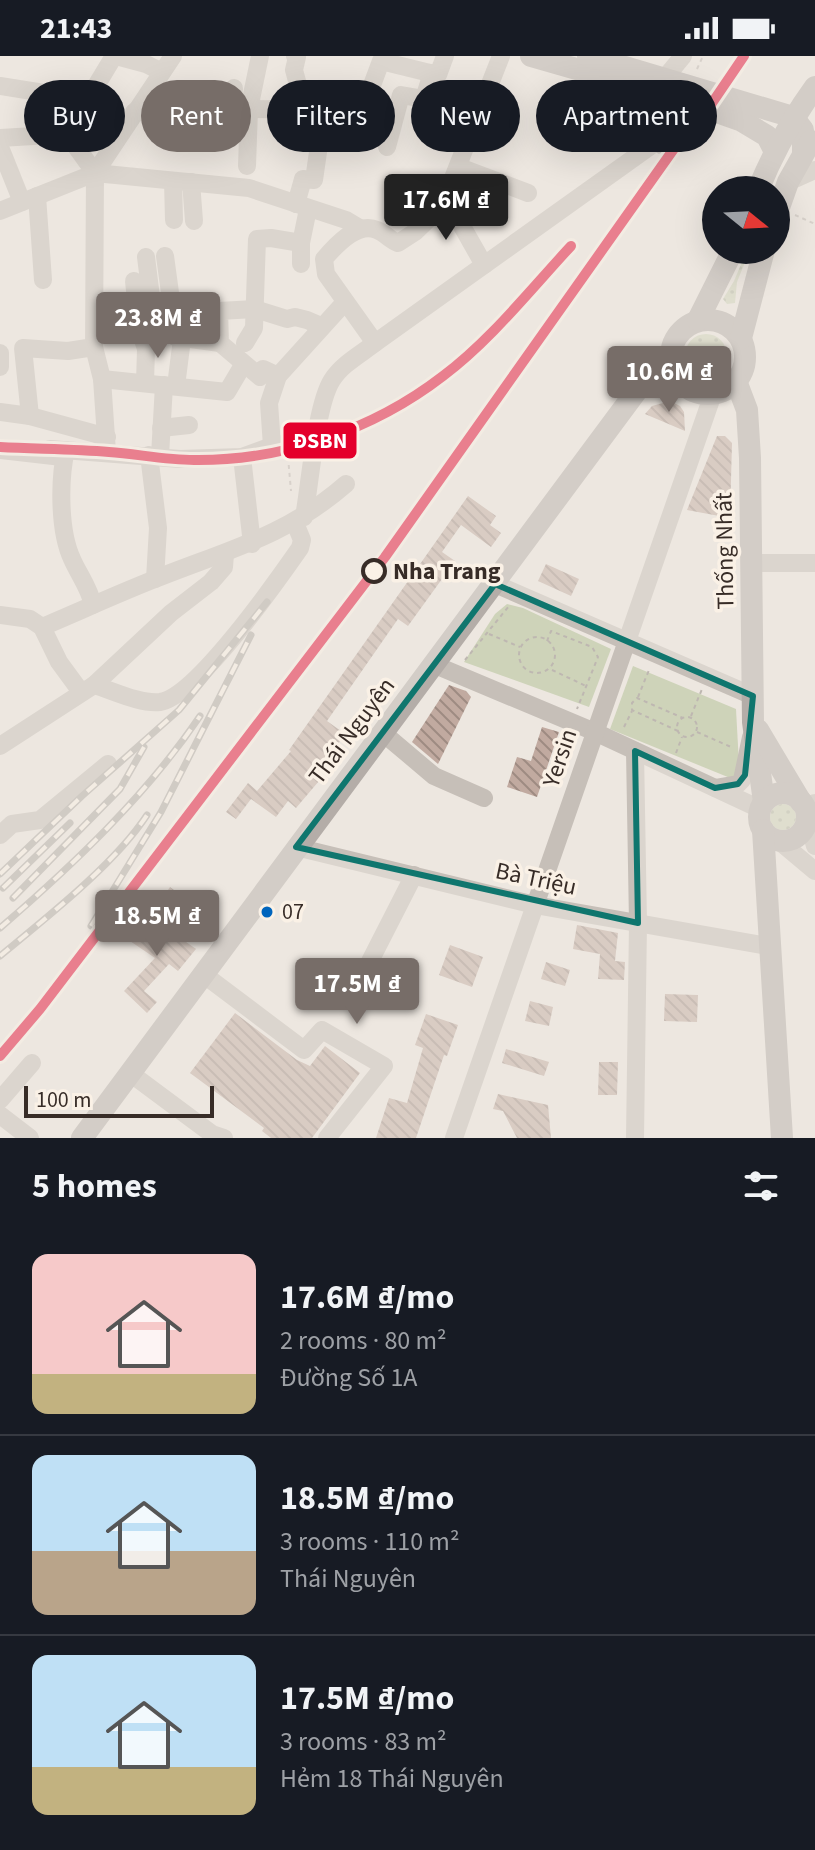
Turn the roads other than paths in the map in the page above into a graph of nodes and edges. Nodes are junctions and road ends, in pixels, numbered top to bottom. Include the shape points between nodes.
1 (115, 56) edge
2 (173, 56) edge
3 (260, 56) edge
4 (295, 56) edge
5 (445, 56) edge
6 (501, 56) edge
7 (531, 56) edge
8 (588, 56) edge
9 (683, 56) edge
10 (162, 72) junction
11 (435, 74) junction
12 (100, 80) edge
13 (297, 80) edge
14 (374, 80) edge
15 (644, 80) edge
16 (655, 80) edge
17 (674, 80) edge
18 (0, 86) edge
19 (251, 86) edge
20 (815, 87) edge
21 (24, 90) edge
22 (717, 98) edge
23 (717, 108) edge
24 (134, 112) junction
25 (141, 112) edge
26 (395, 117) edge
27 (793, 117) junction
28 (24, 137) edge
29 (0, 138) edge
30 (0, 147) edge
31 (774, 150) junction
32 (80, 152) edge
33 (246, 152) edge
34 (319, 152) edge
35 (642, 152) edge
36 (811, 153) edge
37 (247, 166) dead end
38 (459, 167) junction
39 (95, 173) junction
40 (764, 176) edge
41 (790, 179) edge
42 (182, 182) junction
43 (528, 193) dead end
44 (446, 198) junction
45 (29, 199) junction
46 (302, 207) junction
47 (0, 211) edge
48 (174, 220) dead end
49 (194, 221) dead end
50 (361, 229) junction
51 (301, 243) junction
52 (324, 259) junction
53 (726, 264) edge
54 (760, 264) edge
55 (484, 265) junction
56 (43, 280) dead end
57 (134, 281) dead end
58 (345, 302) junction
59 (255, 309) junction
60 (698, 320) junction
61 (321, 326) junction
62 (741, 338) junction
63 (182, 339) junction
64 (220, 343) junction
65 (245, 343) dead end
66 (375, 343) junction
67 (94, 347) junction
68 (146, 349) junction
69 (0, 353) edge
70 (671, 362) junction
71 (243, 365) junction
72 (0, 367) edge
73 (278, 376) junction
74 (102, 379) junction
75 (736, 381) junction
76 (161, 385) junction
77 (713, 394) junction
78 (0, 412) edge
79 (30, 416) junction
80 (189, 425) dead end
81 (161, 428) junction
82 (316, 438) junction
83 (107, 445) junction
84 (280, 447) junction
85 (0, 450) edge
86 (60, 452) junction
87 (242, 457) junction
88 (153, 458) junction
89 (346, 484) dead end
90 (300, 520) junction
91 (252, 544) junction
92 (225, 554) junction
93 (750, 563) junction
94 (815, 563) edge
95 (155, 579) junction
96 (495, 584) junction
97 (93, 605) junction
98 (0, 615) edge
99 (42, 627) junction
100 (626, 641) junction
101 (445, 669) junction
102 (88, 688) junction
103 (753, 696) junction
104 (753, 722) junction
105 (595, 732) junction
106 (383, 733) junction
107 (0, 746) edge
108 (635, 751) junction
109 (108, 764) dead end
110 (715, 788) junction
111 (484, 798) dead end
112 (807, 804) edge
113 (766, 820) junction
114 (0, 835) edge
115 (815, 846) edge
116 (296, 847) junction
117 (815, 871) edge
118 (414, 875) junction
119 (535, 905) junction
120 (638, 923) junction
121 (768, 946) junction
122 (203, 974) junction
123 (407, 997) dead end
124 (32, 1063) dead end
125 (130, 1073) junction
126 (0, 1100) edge
127 (0, 1115) edge
128 (30, 1138) edge
129 (82, 1138) edge
130 (224, 1138) edge
131 (327, 1138) edge
132 (454, 1138) edge
133 (635, 1138) edge
134 (782, 1138) edge

1 - 10 street
1 - 12 street
2 - 10 street
3 - 19 street
4 - 13 street
5 - 11 street
6 - 38 street
7 - 15 main road
8 - 16 main road
9 - 17 street
10 - 24 street
11 - 14 street via 381,61
11 - 26 street via 424,99 401,95
18 - 21 street
20 - 27 main road
22 - 27 main road
23 - 31 main road via 758,128
24 - 25 street
24 - 39 street
27 - 31 main road
27 - 36 main road
28 - 29 street
30 - 45 street
31 - 40 main road
32 - 39 street
33 - 37 street
34 - 46 street via 314,180 303,179
35 - 55 street
36 - 41 main road
38 - 43 street
38 - 44 street
39 - 42 street
39 - 45 street
39 - 67 street
42 - 46 street via 249,188
42 - 48 street
42 - 49 street
44 - 50 street via 402,250 379,231
44 - 55 street
45 - 47 street
45 - 56 street
46 - 50 street
46 - 51 street
50 - 52 street
51 - 52 street via 301,264 311,257
51 - 59 street via 257,239
52 - 58 street via 326,274
53 - 60 main road
54 - 62 main road
55 - 66 street
57 - 68 street
58 - 61 street
58 - 66 street
59 - 61 street
59 - 64 street via 219,311
59 - 65 street via 254,328
60 - 62 main road via 721,321
60 - 70 main road via 675,339
61 - 73 street
62 - 75 main road via 744,365
63 - 64 street
63 - 68 street via 176,337 156,257 155,329
63 - 76 street
64 - 71 street
66 - 82 street via 332,379
67 - 74 street
67 - 79 street via 23,348
68 - 76 street
69 - 72 street
70 - 77 main road via 688,389
70 - 96 main road, Thái Nguyên via 638,389
71 - 73 street via 260,377 263,369
71 - 76 street via 227,392
73 - 84 street via 269,403
74 - 76 street
74 - 83 street
75 - 77 main road
75 - 93 main road, Thống Nhất via 747,410
76 - 81 street
77 - 100 street, Yersin
78 - 79 street
79 - 83 street
80 - 81 street
81 - 88 street
82 - 84 street
82 - 90 street
83 - 86 street
83 - 88 street
84 - 87 street
85 - 86 street
86 - 88 street
86 - 97 street via 67,547
87 - 88 street
87 - 91 street
88 - 95 street
89 - 90 street
90 - 91 street
90 - 102 street via 300,548 185,690 171,699 146,701
91 - 92 street
92 - 95 street
92 - 102 street via 217,576
93 - 94 street
93 - 103 main road, Thống Nhất
95 - 97 street
96 - 100 street
96 - 101 main road, Thái Nguyên
97 - 99 street
98 - 99 street via 30,619
99 - 102 street via 59,662
100 - 103 street
100 - 105 street, Yersin
101 - 105 street
101 - 106 main road, Thái Nguyên
102 - 107 street
103 - 104 main road, Thống Nhất
104 - 110 street via 742,780
104 - 112 main road
104 - 113 main road, Thống Nhất
105 - 108 street
105 - 119 street, Yersin
106 - 111 street via 434,776
106 - 116 main road, Thái Nguyên
108 - 110 street
108 - 120 street
109 - 114 street via 40,820 12,824
110 - 113 street
112 - 113 main road via 790,794 769,797
112 - 113 main road via 802,830 791,839
112 - 115 street
113 - 117 street
113 - 121 main road, Thống Nhất
116 - 118 street, Bà Triệu
116 - 122 main road, Thái Nguyên
118 - 119 street, Bà Triệu
118 - 123 street via 360,981
119 - 120 street, Bà Triệu
119 - 132 street, Yersin
120 - 121 street, Bà Triệu
120 - 133 street
121 - 134 main road, Thống Nhất
122 - 125 main road, Thái Nguyên
122 - 131 street via 304,1050 322,1030 384,1066
124 - 126 street
125 - 129 main road, Thái Nguyên
125 - 130 street
127 - 128 street

